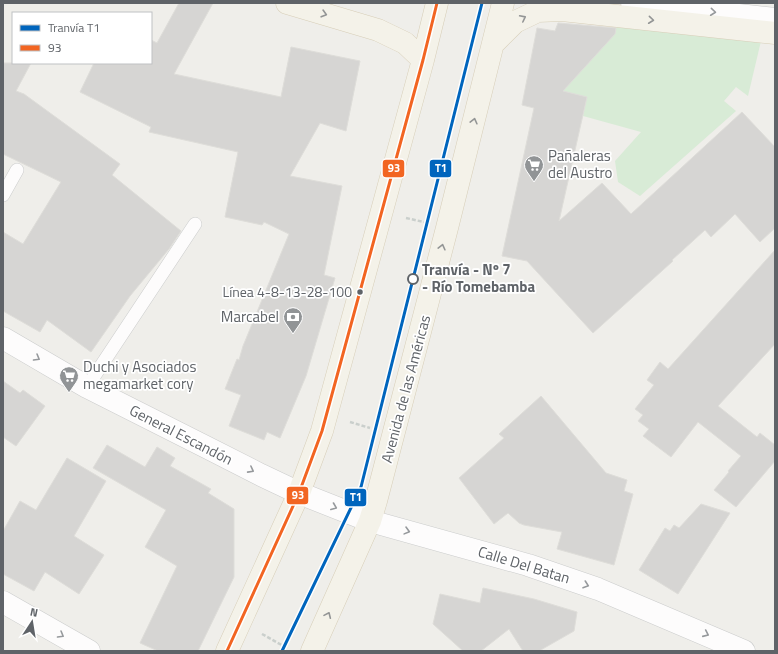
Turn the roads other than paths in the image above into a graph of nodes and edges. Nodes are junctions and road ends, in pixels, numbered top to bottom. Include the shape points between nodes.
1 (287, 3) edge
2 (437, 3) edge
3 (504, 3) edge
4 (632, 3) edge
5 (775, 19) edge
6 (775, 33) edge
7 (494, 43) junction
8 (423, 60) junction
9 (17, 170) dead end
10 (3, 195) edge
11 (194, 224) dead end
12 (3, 338) edge
13 (87, 387) junction
14 (299, 493) junction
15 (370, 521) junction
16 (3, 602) edge
17 (89, 651) edge
18 (227, 651) edge
19 (312, 651) edge
20 (744, 651) edge

1 -> 8 main road via 378,30 405,44
2 - 8 main road
3 - 7 main road, Avenida de las Américas
4 -> 5 street
7 -> 6 main road via 515,22 538,11 562,10
15 -> 7 main road, Avenida de las Américas
8 - 14 main road via 322,431
9 - 10 lane
11 - 13 lane
12 -> 13 street, General Escandón
13 -> 14 street, General Escandón
14 -> 15 street, Calle Del Batan
14 - 18 main road
19 -> 15 main road, Avenida de las Américas
15 -> 20 street, Calle Del Batan via 528,565 598,589
16 -> 17 street

